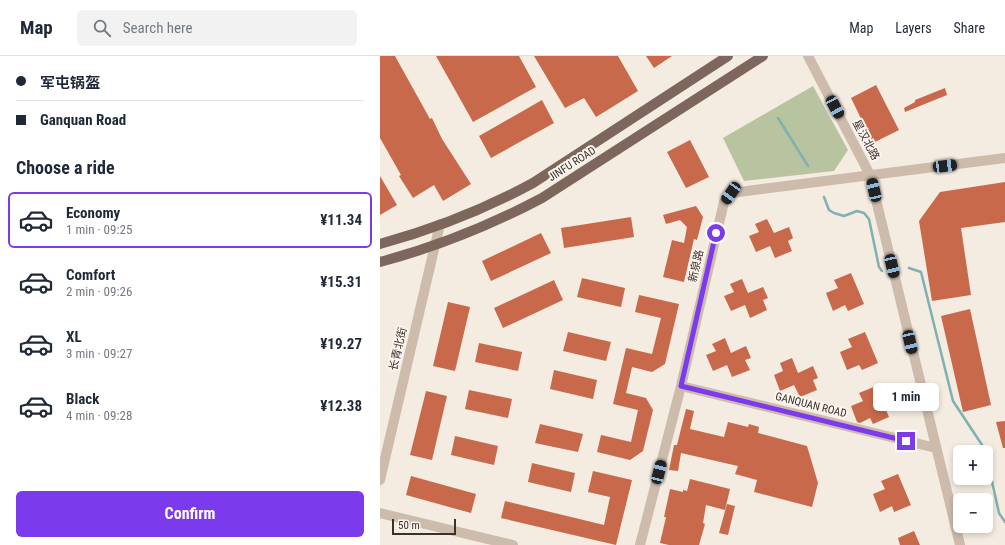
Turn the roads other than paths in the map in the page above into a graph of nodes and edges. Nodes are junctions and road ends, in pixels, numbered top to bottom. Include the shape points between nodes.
1 (728, 56) edge
2 (762, 56) edge
3 (808, 56) edge
4 (1005, 158) edge
5 (870, 175) junction
6 (440, 224) junction
7 (380, 244) edge
8 (435, 245) junction
9 (380, 262) edge
10 (681, 386) junction
11 (936, 448) junction
12 (380, 480) edge
13 (380, 513) edge
14 (513, 545) edge
15 (640, 545) edge
16 (960, 545) edge

1 - 6 main road, JINFU ROAD via 533,182 504,198
2 - 8 main road, JINFU ROAD via 542,198 512,214
3 - 5 street, 星汉北路
4 - 5 street, 新泉路
5 - 10 street, 新泉路 via 731,193 724,202
5 - 11 street, 星汉北路
6 - 7 main road, JINFU ROAD
6 - 8 street, 长青北街
8 - 9 main road, JINFU ROAD
8 - 12 street, 长青北街
10 - 11 street, GANQUAN ROAD
10 - 15 street, 新泉路
11 - 16 street, 星汉北路
13 - 14 street

